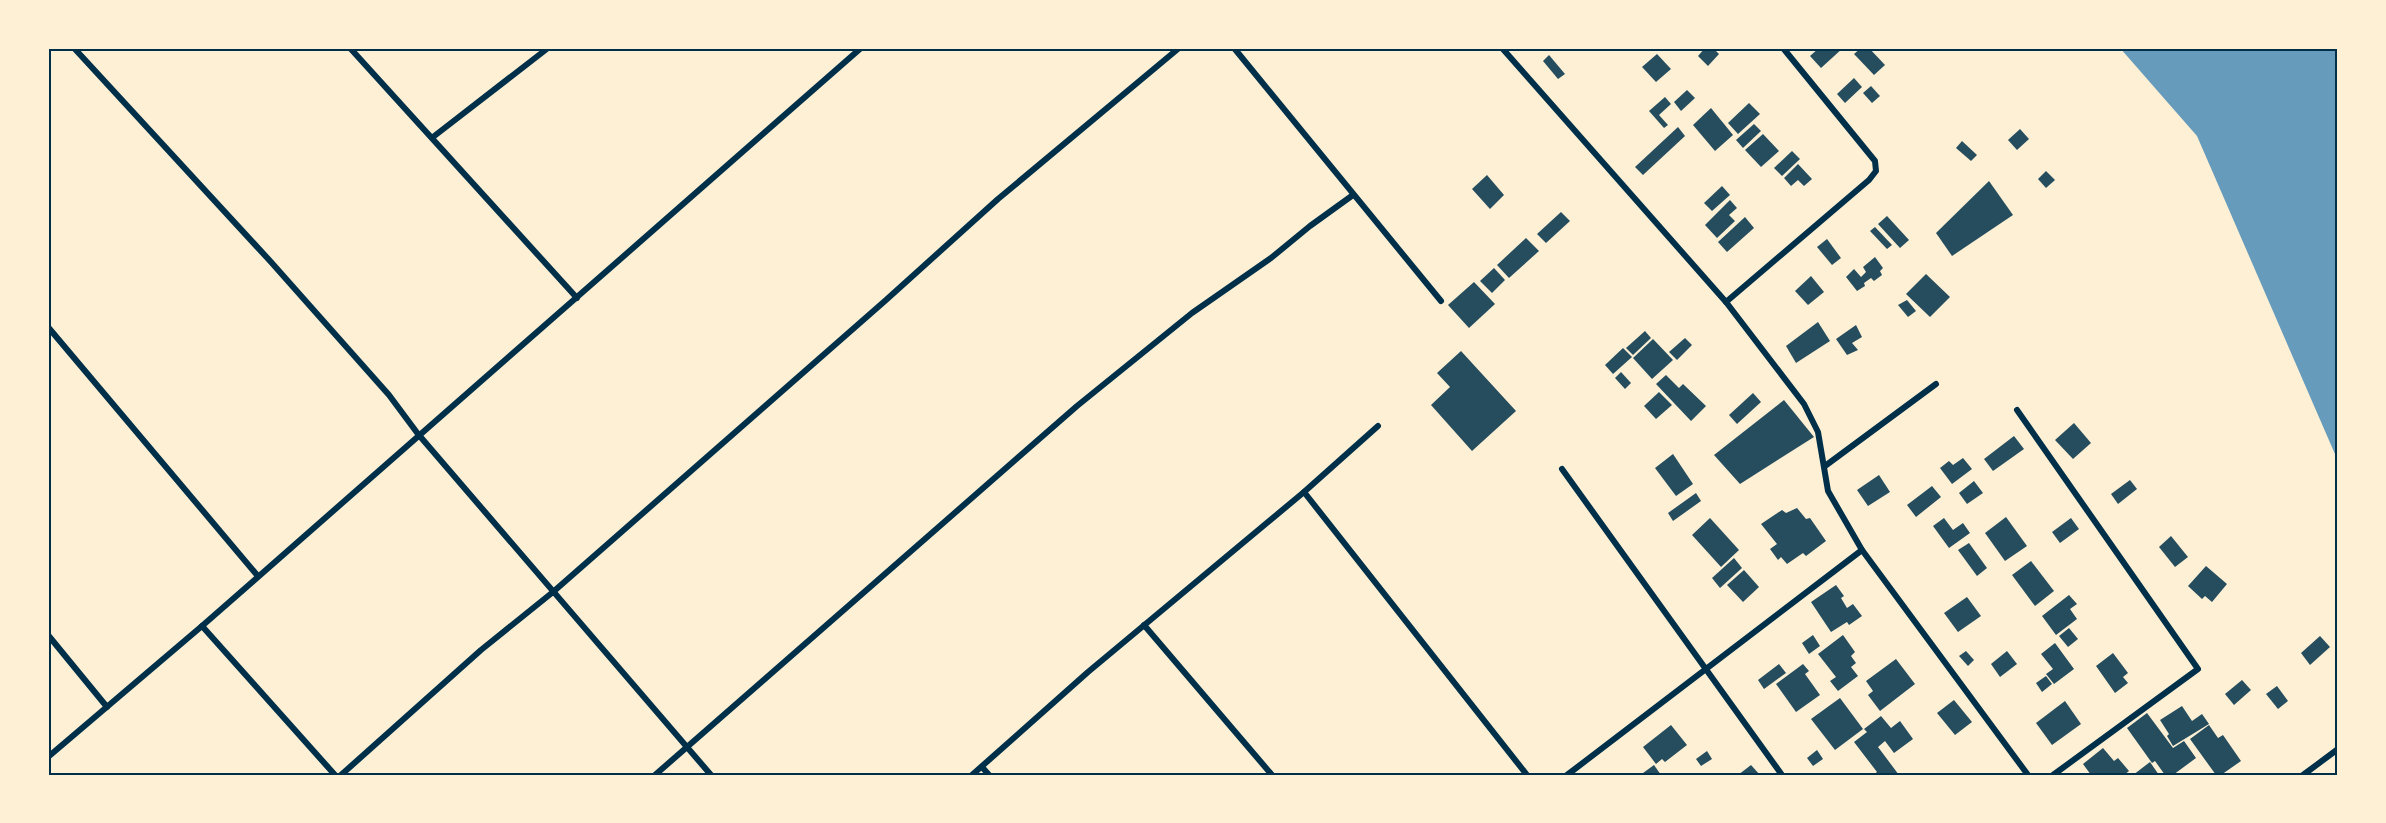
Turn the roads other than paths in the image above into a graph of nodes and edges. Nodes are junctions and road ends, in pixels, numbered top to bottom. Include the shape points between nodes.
1 (74, 48) edge
2 (350, 48) edge
3 (548, 48) edge
4 (861, 48) edge
5 (1179, 48) edge
6 (1234, 48) edge
7 (1502, 48) edge
8 (1783, 48) edge
9 (433, 137) junction
10 (1353, 195) junction
11 (577, 298) junction
12 (1441, 301) dead end
13 (1726, 302) junction
14 (48, 327) edge
15 (1936, 384) dead end
16 (2017, 410) dead end
17 (1378, 426) dead end
18 (418, 434) junction
19 (1825, 466) junction
20 (1562, 469) dead end
21 (1304, 492) junction
22 (1862, 550) junction
23 (257, 575) junction
24 (553, 592) junction
25 (1144, 625) junction
26 (202, 626) junction
27 (48, 635) edge
28 (1707, 668) junction
29 (107, 707) junction
30 (687, 747) junction
31 (2338, 749) edge
32 (48, 757) edge
33 (982, 767) junction
34 (335, 775) edge
35 (341, 775) edge
36 (655, 775) edge
37 (711, 775) edge
38 (972, 775) edge
39 (989, 775) edge
40 (1272, 775) edge
41 (1527, 775) edge
42 (1567, 775) edge
43 (1782, 775) edge
44 (2028, 775) edge
45 (2053, 775) edge
46 (2303, 775) edge

1 - 18 street via 271,262 389,395
2 - 9 street
3 - 9 street
4 - 11 street
5 - 24 street via 998,199
6 - 10 street
7 - 13 street
8 - 13 street via 1875,161 1876,171
9 - 11 street
10 - 12 street
10 - 30 street via 1192,313 1077,406
11 - 18 street
13 - 19 street via 1804,404 1818,432
14 - 23 street
15 - 19 street
16 - 45 street via 2198,669
17 - 21 street
18 - 23 street
18 - 24 street
19 - 22 street via 1828,491
20 - 28 street
21 - 25 street
21 - 41 street
22 - 28 street
22 - 44 street
23 - 26 street
24 - 30 street
24 - 35 street via 481,650
25 - 33 street
25 - 40 street
26 - 29 street
26 - 34 street
27 - 29 street
28 - 42 street
28 - 43 street
29 - 32 street
30 - 36 street
30 - 37 street
31 - 46 street
33 - 38 street
33 - 39 street

